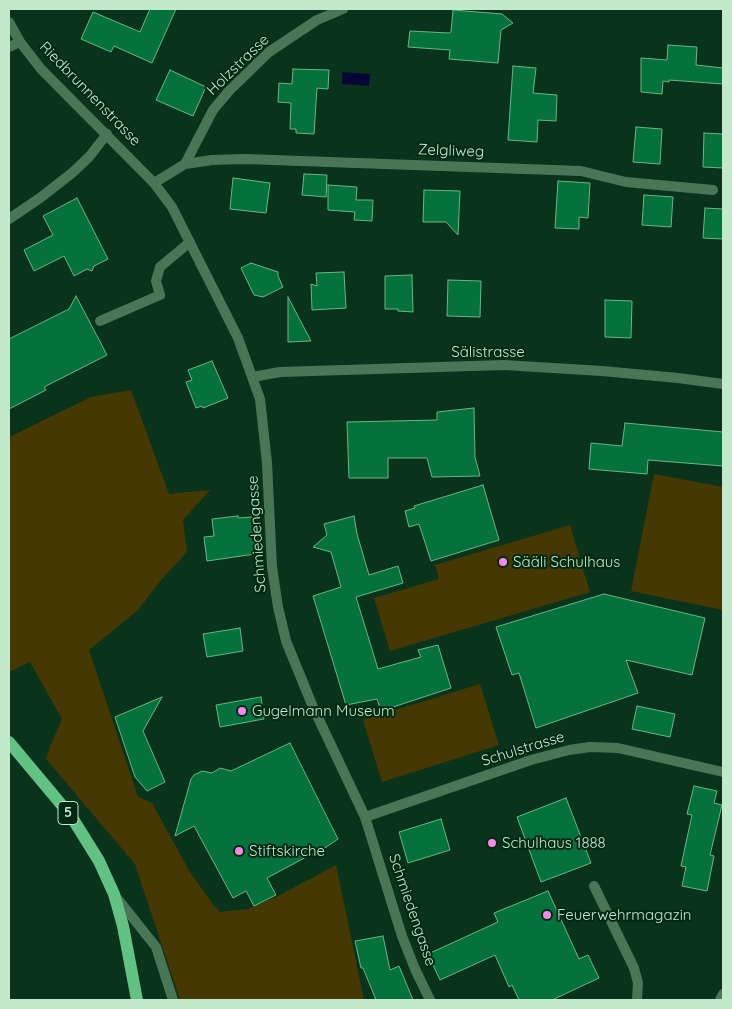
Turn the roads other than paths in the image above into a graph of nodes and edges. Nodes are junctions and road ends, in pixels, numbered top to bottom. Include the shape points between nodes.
1 (318, 9) edge
2 (343, 9) edge
3 (317, 20) junction
4 (9, 22) edge
5 (20, 42) junction
6 (9, 47) edge
7 (107, 134) junction
8 (185, 164) junction
9 (154, 182) junction
10 (713, 190) dead end
11 (9, 220) edge
12 (190, 242) junction
13 (100, 321) dead end
14 (253, 377) junction
15 (723, 384) edge
16 (9, 742) edge
17 (723, 772) edge
18 (365, 817) junction
19 (594, 886) dead end
20 (114, 894) junction
21 (723, 994) edge
22 (137, 1000) edge
23 (173, 1000) edge
24 (430, 1000) edge
25 (637, 1000) edge
26 (720, 1000) edge

1 - 3 street
2 - 3 street, Holzstrasse
3 - 8 street, Holzstrasse via 270,52 230,91 213,110
4 - 5 street, Riedbrunnenstrasse
5 - 6 street
5 - 7 street, Riedbrunnenstrasse via 41,69
7 - 9 street, Riedbrunnenstrasse
7 - 11 street via 77,168
8 - 9 street
8 - 10 street, Zelgliweg via 245,159 581,171 626,182
9 - 12 street, Schmiedengasse via 172,207
12 - 13 street via 160,267 156,281 160,295
12 - 14 street, Schmiedengasse via 238,338
14 - 15 street, Sälistrasse via 280,372 504,365
14 - 18 street, Schmiedengasse via 260,399 266,454 272,567 286,640 313,707
16 - 20 main road, 5 via 71,816 99,861
17 - 18 street, Schulstrasse via 618,748 569,750
18 - 24 street, Schmiedengasse via 402,936
19 - 25 street via 634,968 638,983
20 - 22 main road, 5
20 - 23 street via 156,947
21 - 26 street

